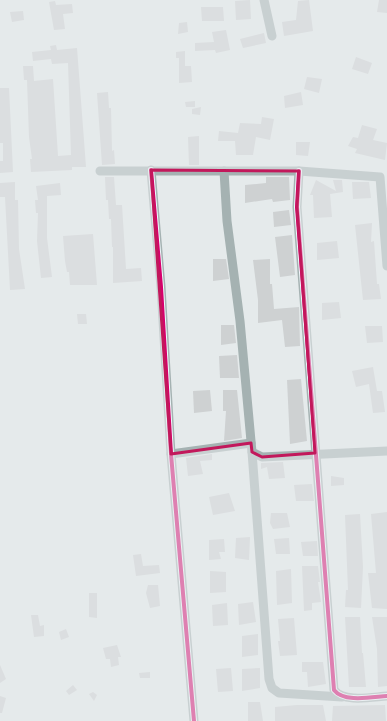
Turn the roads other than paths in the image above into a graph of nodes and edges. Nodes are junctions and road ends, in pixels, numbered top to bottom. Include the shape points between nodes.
1 (264, 0) edge
2 (272, 36) dead end
3 (152, 170) junction
4 (224, 171) junction
5 (299, 171) junction
6 (100, 172) dead end
7 (384, 177) edge
8 (387, 266) edge
9 (252, 448) junction
10 (387, 451) edge
11 (315, 453) junction
12 (171, 454) junction
13 (387, 696) edge
14 (346, 697) junction
15 (194, 721) edge

1 - 2 street
3 - 4 street
3 - 6 street
3 - 12 street
4 - 5 street
4 - 9 street via 227,221
5 - 7 street
5 - 11 street via 297,207
7 - 8 street
9 - 11 street via 262,457
9 - 12 street
9 - 14 street via 269,679 272,688 279,693
10 - 11 street
11 - 14 street via 334,690 338,695
12 - 15 street
13 - 14 street

